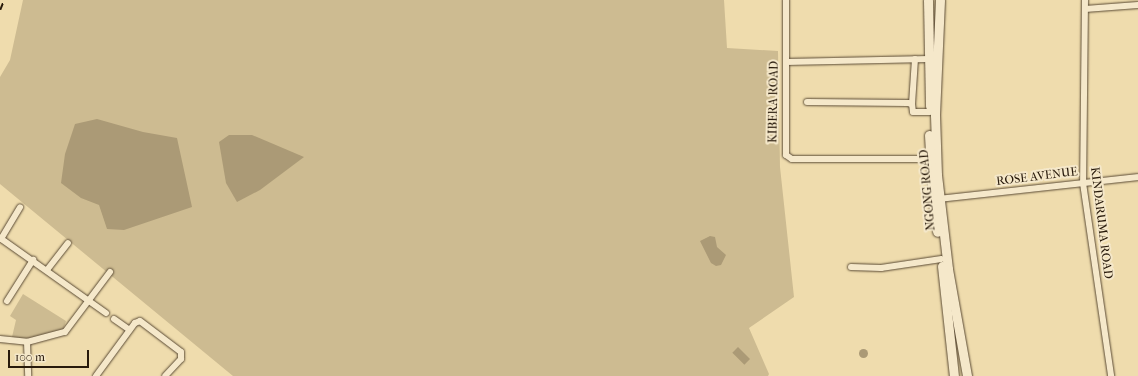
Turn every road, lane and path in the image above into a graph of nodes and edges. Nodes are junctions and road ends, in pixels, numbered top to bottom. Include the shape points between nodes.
1 (786, 0) edge
2 (928, 0) edge
3 (940, 0) edge
4 (1085, 0) edge
5 (1138, 5) edge
6 (1085, 9) junction
7 (915, 59) junction
8 (929, 59) junction
9 (786, 62) junction
10 (807, 102) dead end
11 (912, 104) junction
12 (930, 112) junction
13 (929, 159) junction
14 (1138, 177) edge
15 (1083, 182) junction
16 (939, 199) junction
17 (20, 207) dead end
18 (0, 238) edge
19 (68, 243) dead end
20 (941, 259) junction
21 (33, 260) junction
22 (851, 267) dead end
23 (47, 270) junction
24 (110, 272) dead end
25 (87, 300) junction
26 (7, 301) dead end
27 (106, 313) dead end
28 (114, 319) dead end
29 (130, 330) junction
30 (0, 339) edge
31 (27, 342) junction
32 (28, 376) edge
33 (96, 376) edge
34 (165, 376) edge
35 (954, 376) edge
36 (967, 376) edge
37 (1112, 376) edge

1 - 9 street, KIBERA ROAD
2 - 8 main road, NGONG ROAD
3 - 16 main road, NGONG ROAD via 935,115
4 - 6 street, KINDARUMA ROAD
5 - 6 street
6 - 15 street, KINDARUMA ROAD
7 - 8 street
7 - 9 street
7 - 11 street
8 - 12 main road, NGONG ROAD
9 - 13 street, KIBERA ROAD via 784,151 788,157
10 - 11 street
11 - 12 street via 913,112
12 - 13 main road, NGONG ROAD
13 - 20 main road, NGONG ROAD
14 - 15 street, ROSE AVENUE
15 - 16 street, ROSE AVENUE
15 - 37 street, KINDARUMA ROAD
16 - 36 main road, NGONG ROAD
17 - 18 street
18 - 21 street
19 - 23 street
20 - 22 street via 882,268
20 - 35 main road, NGONG ROAD
21 - 23 street
21 - 26 street
23 - 25 street
24 - 25 street
25 - 27 street
25 - 31 street via 65,332
28 - 29 street
29 - 33 street
29 - 34 street via 135,323 144,321 181,352 181,359
30 - 31 street
31 - 32 street

